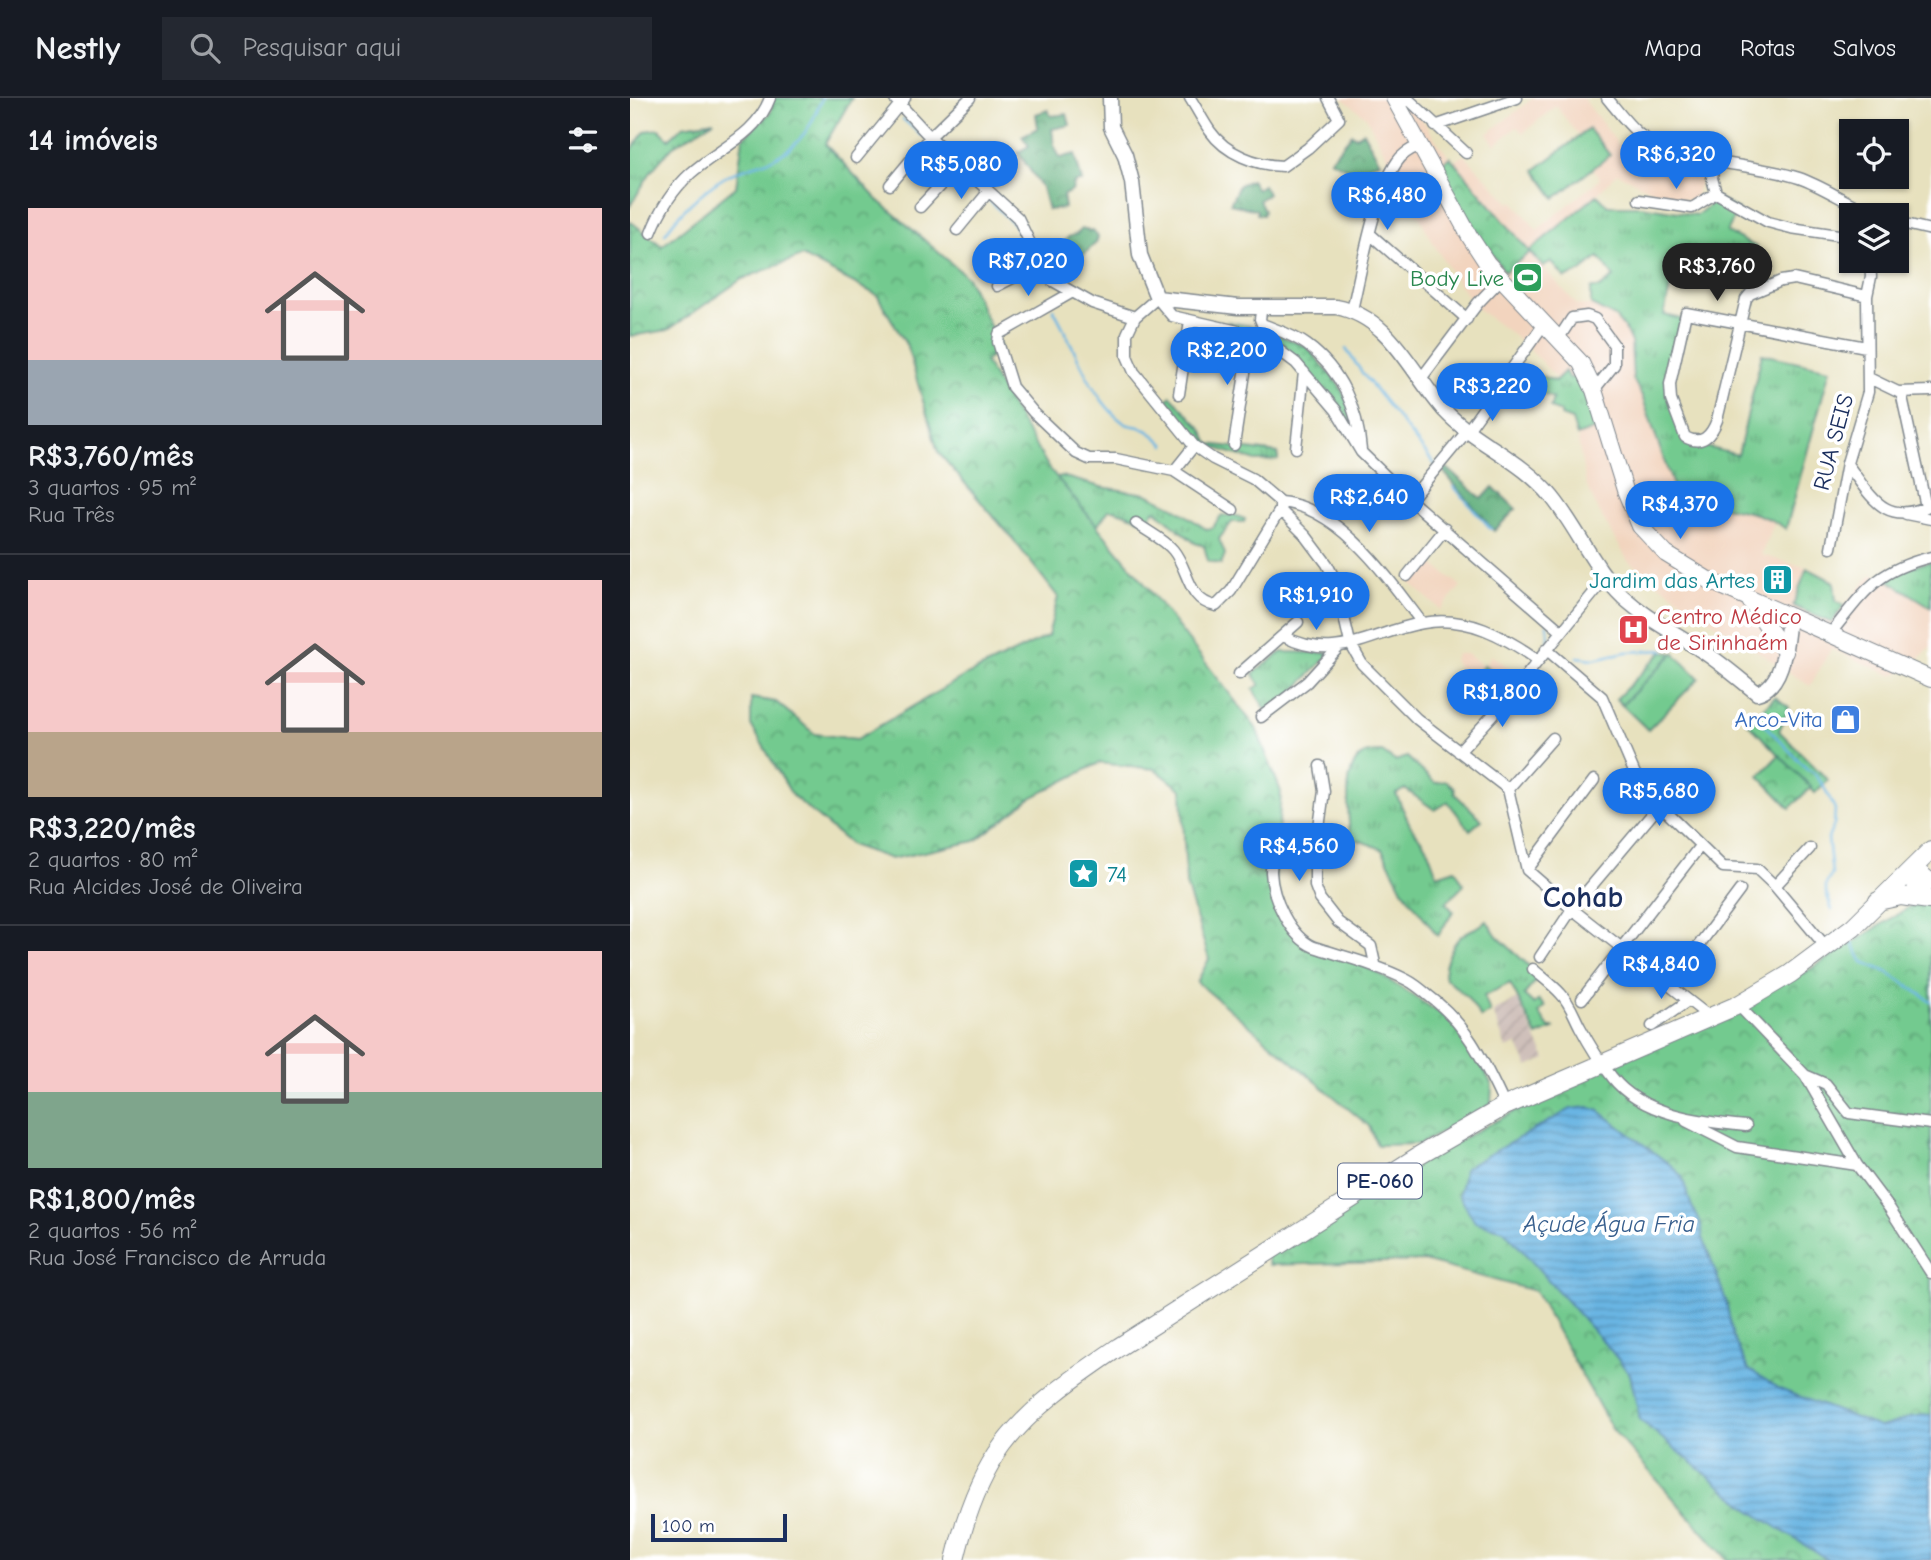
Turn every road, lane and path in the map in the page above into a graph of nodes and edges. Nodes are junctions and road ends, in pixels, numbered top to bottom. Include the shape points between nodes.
1 (769, 98) edge
2 (970, 98) edge
3 (1110, 98) edge
4 (1190, 98) edge
5 (1328, 98) edge
6 (1394, 98) edge
7 (1407, 98) edge
8 (1517, 98) edge
9 (1607, 98) edge
10 (900, 100) edge
11 (1435, 126) junction
12 (930, 137) junction
13 (1419, 146) junction
14 (1466, 153) dead end
15 (856, 159) dead end
16 (1715, 160) junction
17 (960, 164) junction
18 (890, 185) dead end
19 (989, 191) junction
20 (1716, 193) junction
21 (1639, 200) dead end
22 (1843, 203) edge
23 (920, 207) dead end
24 (1909, 225) edge
25 (957, 230) dead end
26 (1931, 230) edge
27 (652, 233) dead end
28 (1370, 234) junction
29 (1839, 235) edge
30 (1040, 264) junction
31 (1871, 273) edge
32 (1500, 280) junction
33 (997, 286) dead end
34 (1071, 293) junction
35 (1867, 296) junction
36 (1157, 298) junction
37 (1262, 306) junction
38 (1352, 310) junction
39 (1135, 317) junction
40 (1467, 319) junction
41 (1190, 321) junction
42 (1544, 324) junction
43 (1741, 324) junction
44 (1251, 334) junction
45 (1559, 338) junction
46 (1866, 347) junction
47 (1304, 372) junction
48 (1869, 378) junction
49 (1420, 380) junction
50 (1594, 390) junction
51 (1931, 391) edge
52 (1901, 392) junction
53 (1179, 394) dead end
54 (1468, 430) junction
55 (1234, 444) dead end
56 (1194, 446) junction
57 (1296, 448) dead end
58 (1361, 452) junction
59 (1847, 464) junction
60 (1174, 471) junction
61 (1410, 500) junction
62 (1280, 506) junction
63 (1929, 506) edge
64 (1233, 510) dead end
65 (1896, 513) junction
66 (1931, 519) edge
67 (1136, 523) dead end
68 (1445, 529) junction
69 (1831, 548) dead end
70 (1931, 557) edge
71 (1407, 576) dead end
72 (1605, 579) junction
73 (1749, 599) junction
74 (1789, 617) junction
75 (1298, 622) dead end
76 (1422, 623) junction
77 (1830, 634) junction
78 (1283, 636) junction
79 (1553, 641) junction
80 (1350, 643) junction
81 (1338, 648) junction
82 (1785, 652) junction
83 (1538, 660) junction
84 (1239, 674) dead end
85 (1931, 678) edge
86 (1261, 717) dead end
87 (1553, 737) dead end
88 (1460, 752) junction
89 (1320, 766) dead end
90 (1594, 780) dead end
91 (1508, 789) junction
92 (1659, 806) junction
93 (1700, 846) junction
94 (1810, 848) dead end
95 (1274, 850) dead end
96 (1931, 850) edge
97 (1527, 870) junction
98 (1910, 871) junction
99 (1775, 886) junction
100 (1740, 890) dead end
101 (1930, 894) edge
102 (1878, 901) junction
103 (1572, 909) junction
104 (1620, 947) junction
105 (1827, 948) junction
106 (1540, 957) dead end
107 (1376, 968) junction
108 (1533, 969) dead end
109 (1669, 985) junction
110 (1581, 999) dead end
111 (1688, 1000) junction
112 (1738, 1005) junction
113 (1711, 1018) junction
114 (1652, 1026) dead end
115 (1604, 1065) junction
116 (1805, 1075) junction
117 (1505, 1106) junction
118 (1677, 1115) junction
119 (1931, 1124) edge
120 (1746, 1126) dead end
121 (1857, 1165) junction
122 (1930, 1273) edge
123 (955, 1560) edge

1 - 27 street via 764,112 745,134 677,188
2 - 12 street
3 - 36 street via 1111,127 1132,181 1140,255
4 - 5 street via 1225,147 1253,162 1283,166 1339,119
6 - 13 main road
7 - 11 street
8 - 11 street
9 - 16 street via 1648,140
10 - 12 street
10 - 15 street
11 - 14 street
12 - 17 street
12 - 18 street
13 - 28 street via 1398,161 1387,180
13 - 32 main road
16 - 20 street via 1712,178
16 - 22 street via 1800,178
17 - 19 street
17 - 23 street
19 - 25 street
19 - 30 street via 1022,223
20 - 21 street via 1692,208
20 - 29 street via 1768,222
24 - 26 street
28 - 38 street
28 - 40 street
30 - 33 street
30 - 34 street via 1051,280
31 - 35 street
32 - 40 street
32 - 42 main road
34 - 39 street
34 - 60 street via 1001,331 997,338 1012,387 1082,457
35 - 43 street via 1800,280 1782,281 1750,294
35 - 46 street, RUA SEIS
36 - 37 street
36 - 39 street
36 - 41 street via 1169,314
37 - 38 street
37 - 58 street via 1262,324 1310,347 1343,386 1359,423
38 - 49 street via 1384,331
39 - 56 street via 1126,340 1130,365
40 - 49 street
41 - 44 street
41 - 53 street
42 - 45 main road
42 - 54 street
43 - 43 street via 1713,431 1708,438 1693,441 1685,437 1670,384 1686,313
43 - 46 street
44 - 47 street
44 - 55 street
45 - 50 main road via 1581,363
45 - 50 street via 1572,318 1587,316 1595,319 1613,342 1614,365
46 - 48 street, RUA SEIS
47 - 57 street
47 - 58 street via 1336,410
48 - 52 street
48 - 59 street, RUA SEIS
49 - 54 street
50 - 73 main road via 1625,490 1645,533 1689,570
51 - 52 street
52 - 63 street
54 - 61 street
54 - 72 street via 1537,480 1560,507
56 - 60 street
56 - 62 street via 1253,479
58 - 61 street
59 - 65 street via 1879,505
59 - 69 street, RUA SEIS
60 - 64 street
61 - 68 street
62 - 67 street via 1231,591 1216,606 1198,598 1173,551
62 - 76 street via 1305,507 1335,523
62 - 80 street via 1327,564 1336,582
63 - 65 street
65 - 66 street
68 - 71 street
68 - 79 street
70 - 77 street via 1901,565 1877,579
72 - 79 street
72 - 82 street via 1656,623 1758,693 1780,671
73 - 74 main road
73 - 82 main road
74 - 77 main road
74 - 82 street
75 - 78 street
76 - 80 street
76 - 83 street via 1476,626
77 - 85 main road
78 - 81 street via 1308,647
78 - 84 street
79 - 83 street
79 - 92 street via 1602,697 1639,783
80 - 81 street
80 - 88 street via 1388,692
81 - 86 street via 1307,682
83 - 88 street
87 - 91 street
88 - 91 street
89 - 107 street via 1324,791 1315,886 1338,922 1371,946
90 - 97 street
91 - 97 street
92 - 93 street
92 - 103 street
93 - 99 street via 1723,867 1758,869
93 - 104 street
94 - 99 street
95 - 107 street via 1272,882 1285,915 1303,941
96 - 98 main road, PE-060
97 - 103 street
98 - 101 main road via 1914,885
98 - 102 main road, PE-060
99 - 105 street
100 - 109 street
101 - 102 main road
102 - 105 main road, PE-060
103 - 104 street
103 - 106 street
104 - 109 street
104 - 110 street
105 - 112 main road, PE-060
107 - 117 street via 1408,980 1454,1016 1482,1057
108 - 115 street via 1567,1002
109 - 111 street
111 - 113 street
111 - 114 street
112 - 113 main road, PE-060
112 - 116 street
113 - 115 main road, PE-060
115 - 117 main road, PE-060
115 - 118 street via 1623,1088
116 - 119 street via 1826,1084 1849,1113
116 - 121 street
117 - 123 main road, PE-060 via 1119,1347 1032,1413 1003,1445 976,1497
118 - 120 street
118 - 121 street via 1737,1147
121 - 122 street

